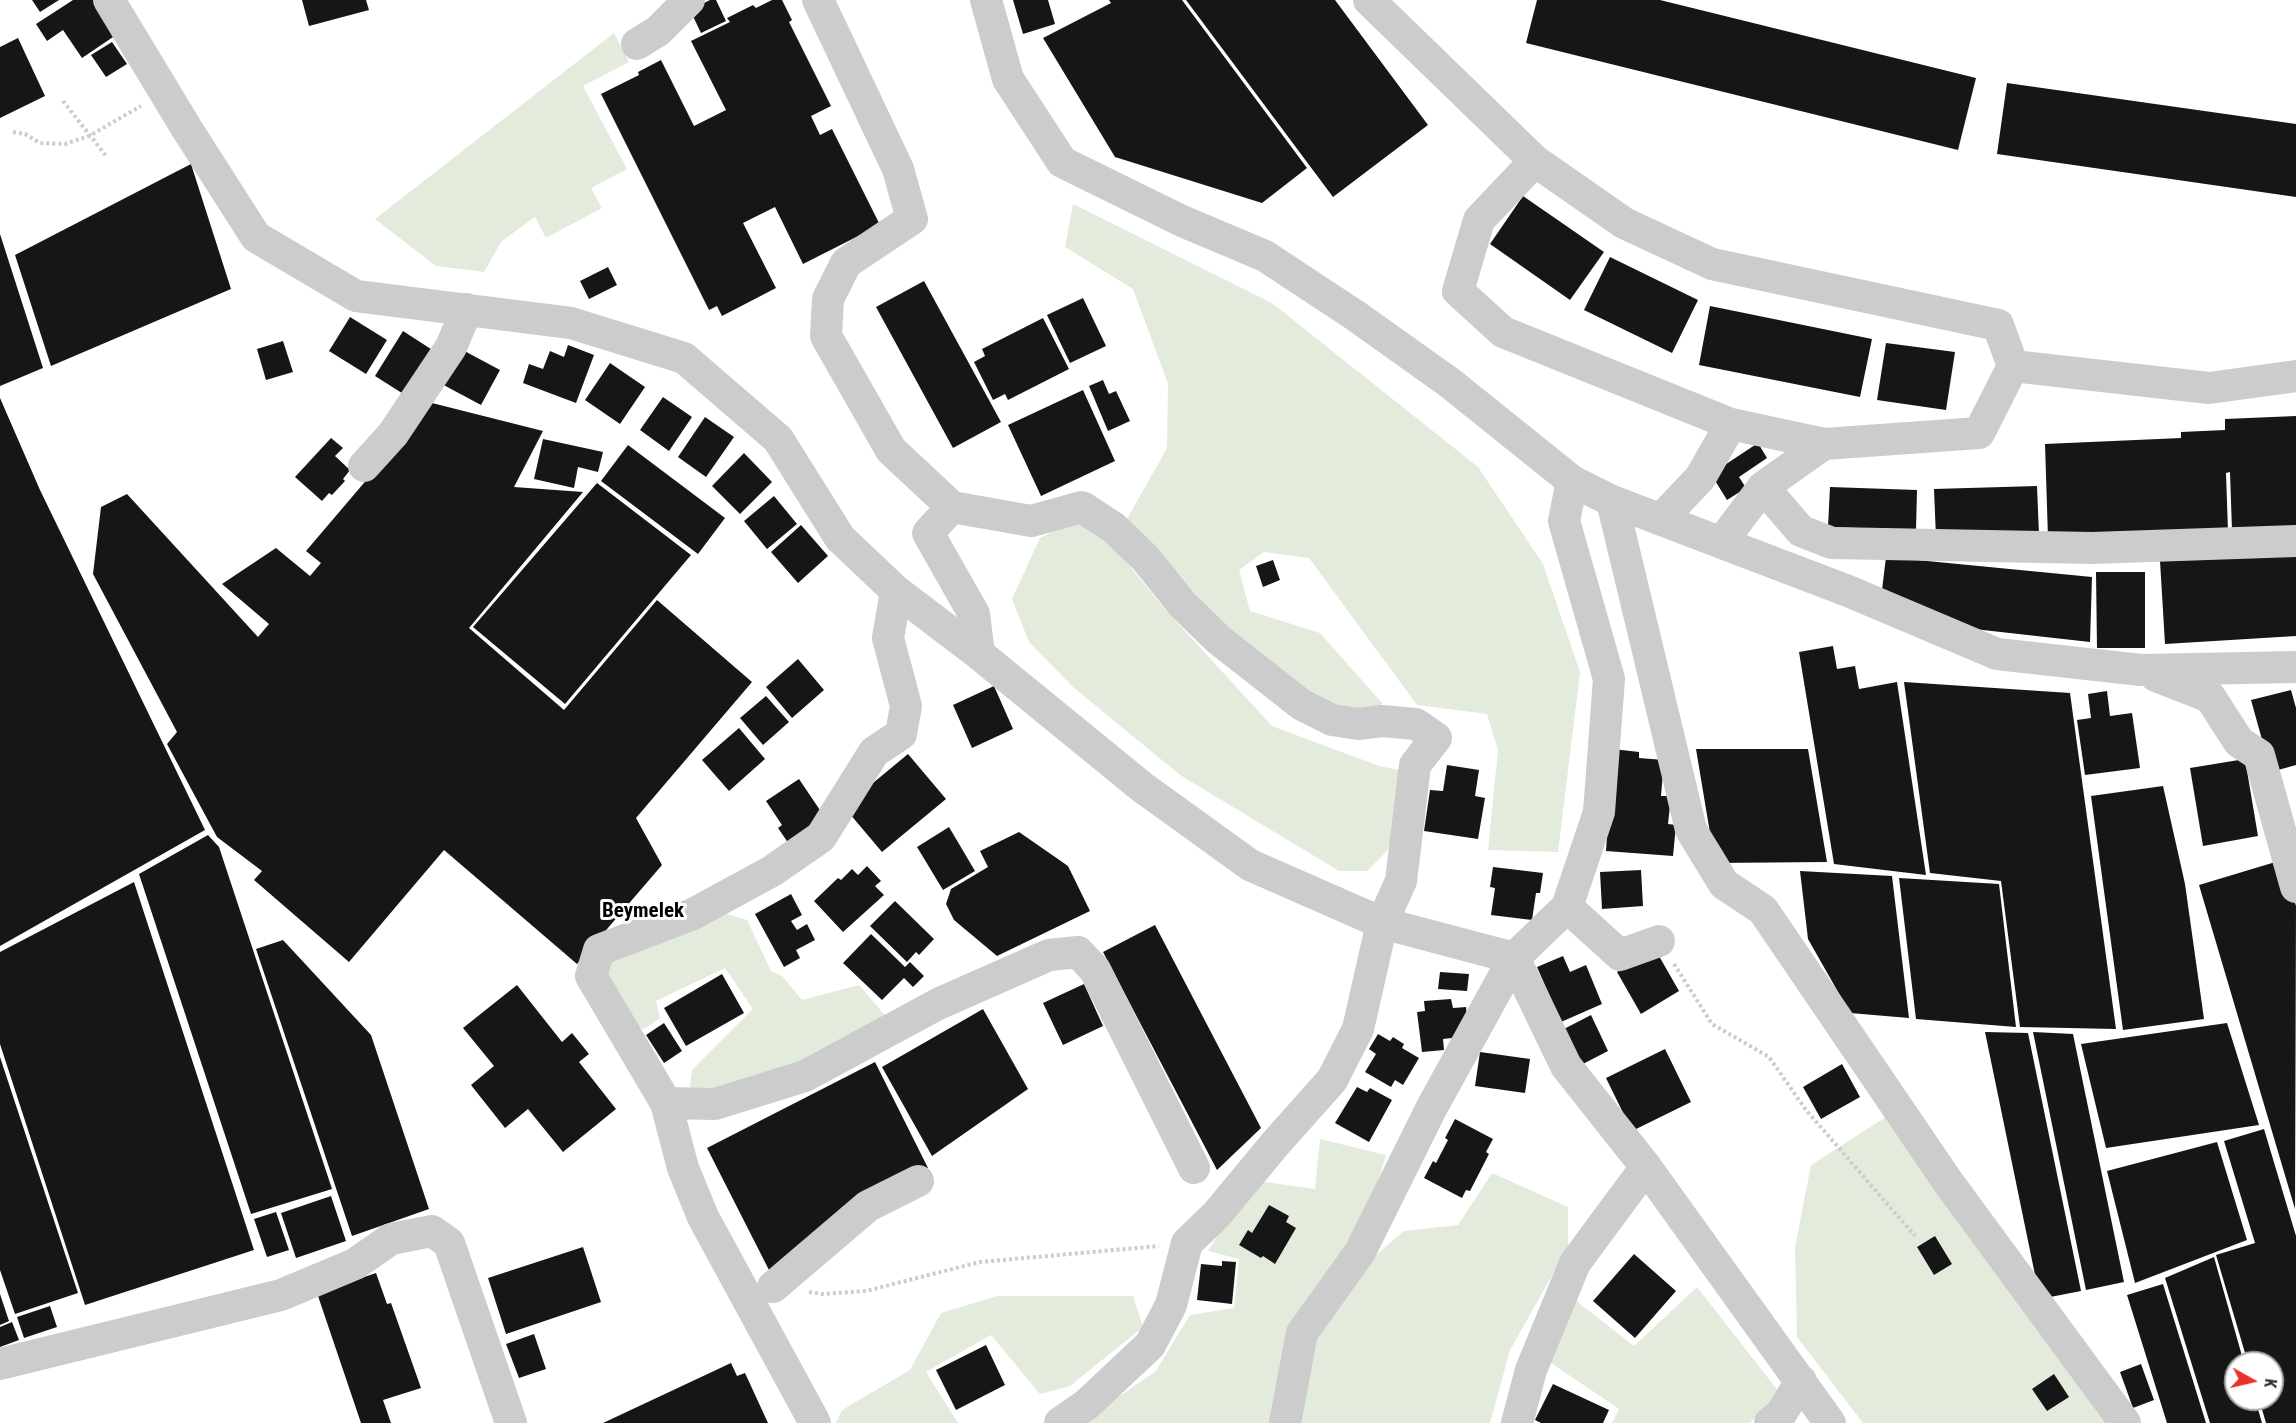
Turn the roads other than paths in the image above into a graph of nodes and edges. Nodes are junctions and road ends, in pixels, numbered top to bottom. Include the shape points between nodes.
1 (109, 0) edge
2 (689, 0) edge
3 (818, 0) edge
4 (986, 0) edge
5 (1369, 0) edge
6 (637, 44) dead end
7 (1535, 161) junction
8 (467, 309) junction
9 (2013, 366) junction
10 (2296, 376) edge
11 (1731, 424) junction
12 (1824, 444) junction
13 (364, 466) dead end
14 (1572, 481) junction
15 (1763, 487) junction
16 (1612, 501) junction
17 (952, 507) junction
18 (1661, 519) junction
19 (2296, 541) edge
20 (1721, 543) junction
21 (896, 591) junction
22 (979, 654) junction
23 (2296, 667) edge
24 (2141, 670) junction
25 (2296, 887) edge
26 (1567, 907) junction
27 (1382, 923) junction
28 (1659, 941) road end
29 (1514, 958) junction
30 (666, 1103) junction
31 (1646, 1167) junction
32 (1194, 1168) dead end
33 (918, 1181) dead end
34 (773, 1287) road end
35 (0, 1364) edge
36 (1801, 1381) junction
37 (511, 1423) edge
38 (815, 1423) edge
39 (1060, 1423) edge
40 (1285, 1423) edge
41 (1517, 1423) edge
42 (1770, 1423) edge
43 (1830, 1423) edge
44 (2126, 1423) edge

1 - 8 street via 256,237 356,296
2 - 6 street via 658,31
3 - 17 street via 898,169 912,219 846,263 828,299 826,336 891,450
4 - 14 street via 1008,79 1062,162 1182,221 1265,256 1450,383
5 - 7 street
7 - 9 street via 1624,223 1712,264 1998,325
7 - 11 street via 1479,220 1458,291 1503,332
8 - 13 street via 451,347 393,434
8 - 21 street via 570,323 684,358 778,440 840,538
9 - 10 street via 2209,388
9 - 12 street via 1979,433
11 - 12 street
11 - 18 street via 1700,477
12 - 15 street
14 - 16 street
14 - 26 street via 1564,521 1609,679 1599,812
15 - 19 street via 1801,531 1832,543 2092,548
15 - 20 street
16 - 18 street
16 - 44 street via 1691,830 1724,884 1762,910 1948,1182
17 - 22 street via 928,533 974,614
17 - 27 street via 1032,521 1082,507 1114,528 1138,551 1182,604 1219,640 1302,705 1332,720 1416,724 1436,738 1415,765 1401,881
18 - 20 street
20 - 24 street via 1997,654
21 - 22 street
21 - 30 street via 888,638 906,706 901,734 874,752 821,837 772,871 693,914 599,950 591,976
22 - 27 street via 1142,787 1250,865
23 - 24 street
24 - 25 street via 2210,697 2239,742 2259,755
26 - 28 street via 1620,955
26 - 29 street
27 - 29 street
27 - 39 street via 1358,1029 1332,1080 1217,1214 1187,1243 1171,1305 1150,1345 1086,1405
29 - 31 street via 1566,1066
29 - 40 street via 1432,1107 1360,1252 1302,1333
30 - 32 street via 716,1104 805,1076 938,1004 1048,955 1078,952 1095,970
30 - 38 street via 682,1168 703,1217
31 - 36 street
31 - 41 street via 1575,1263 1532,1370
33 - 34 street via 868,1206
35 - 37 street via 281,1295 355,1264 391,1239 432,1230 448,1243
36 - 42 street via 1781,1414
36 - 43 street

